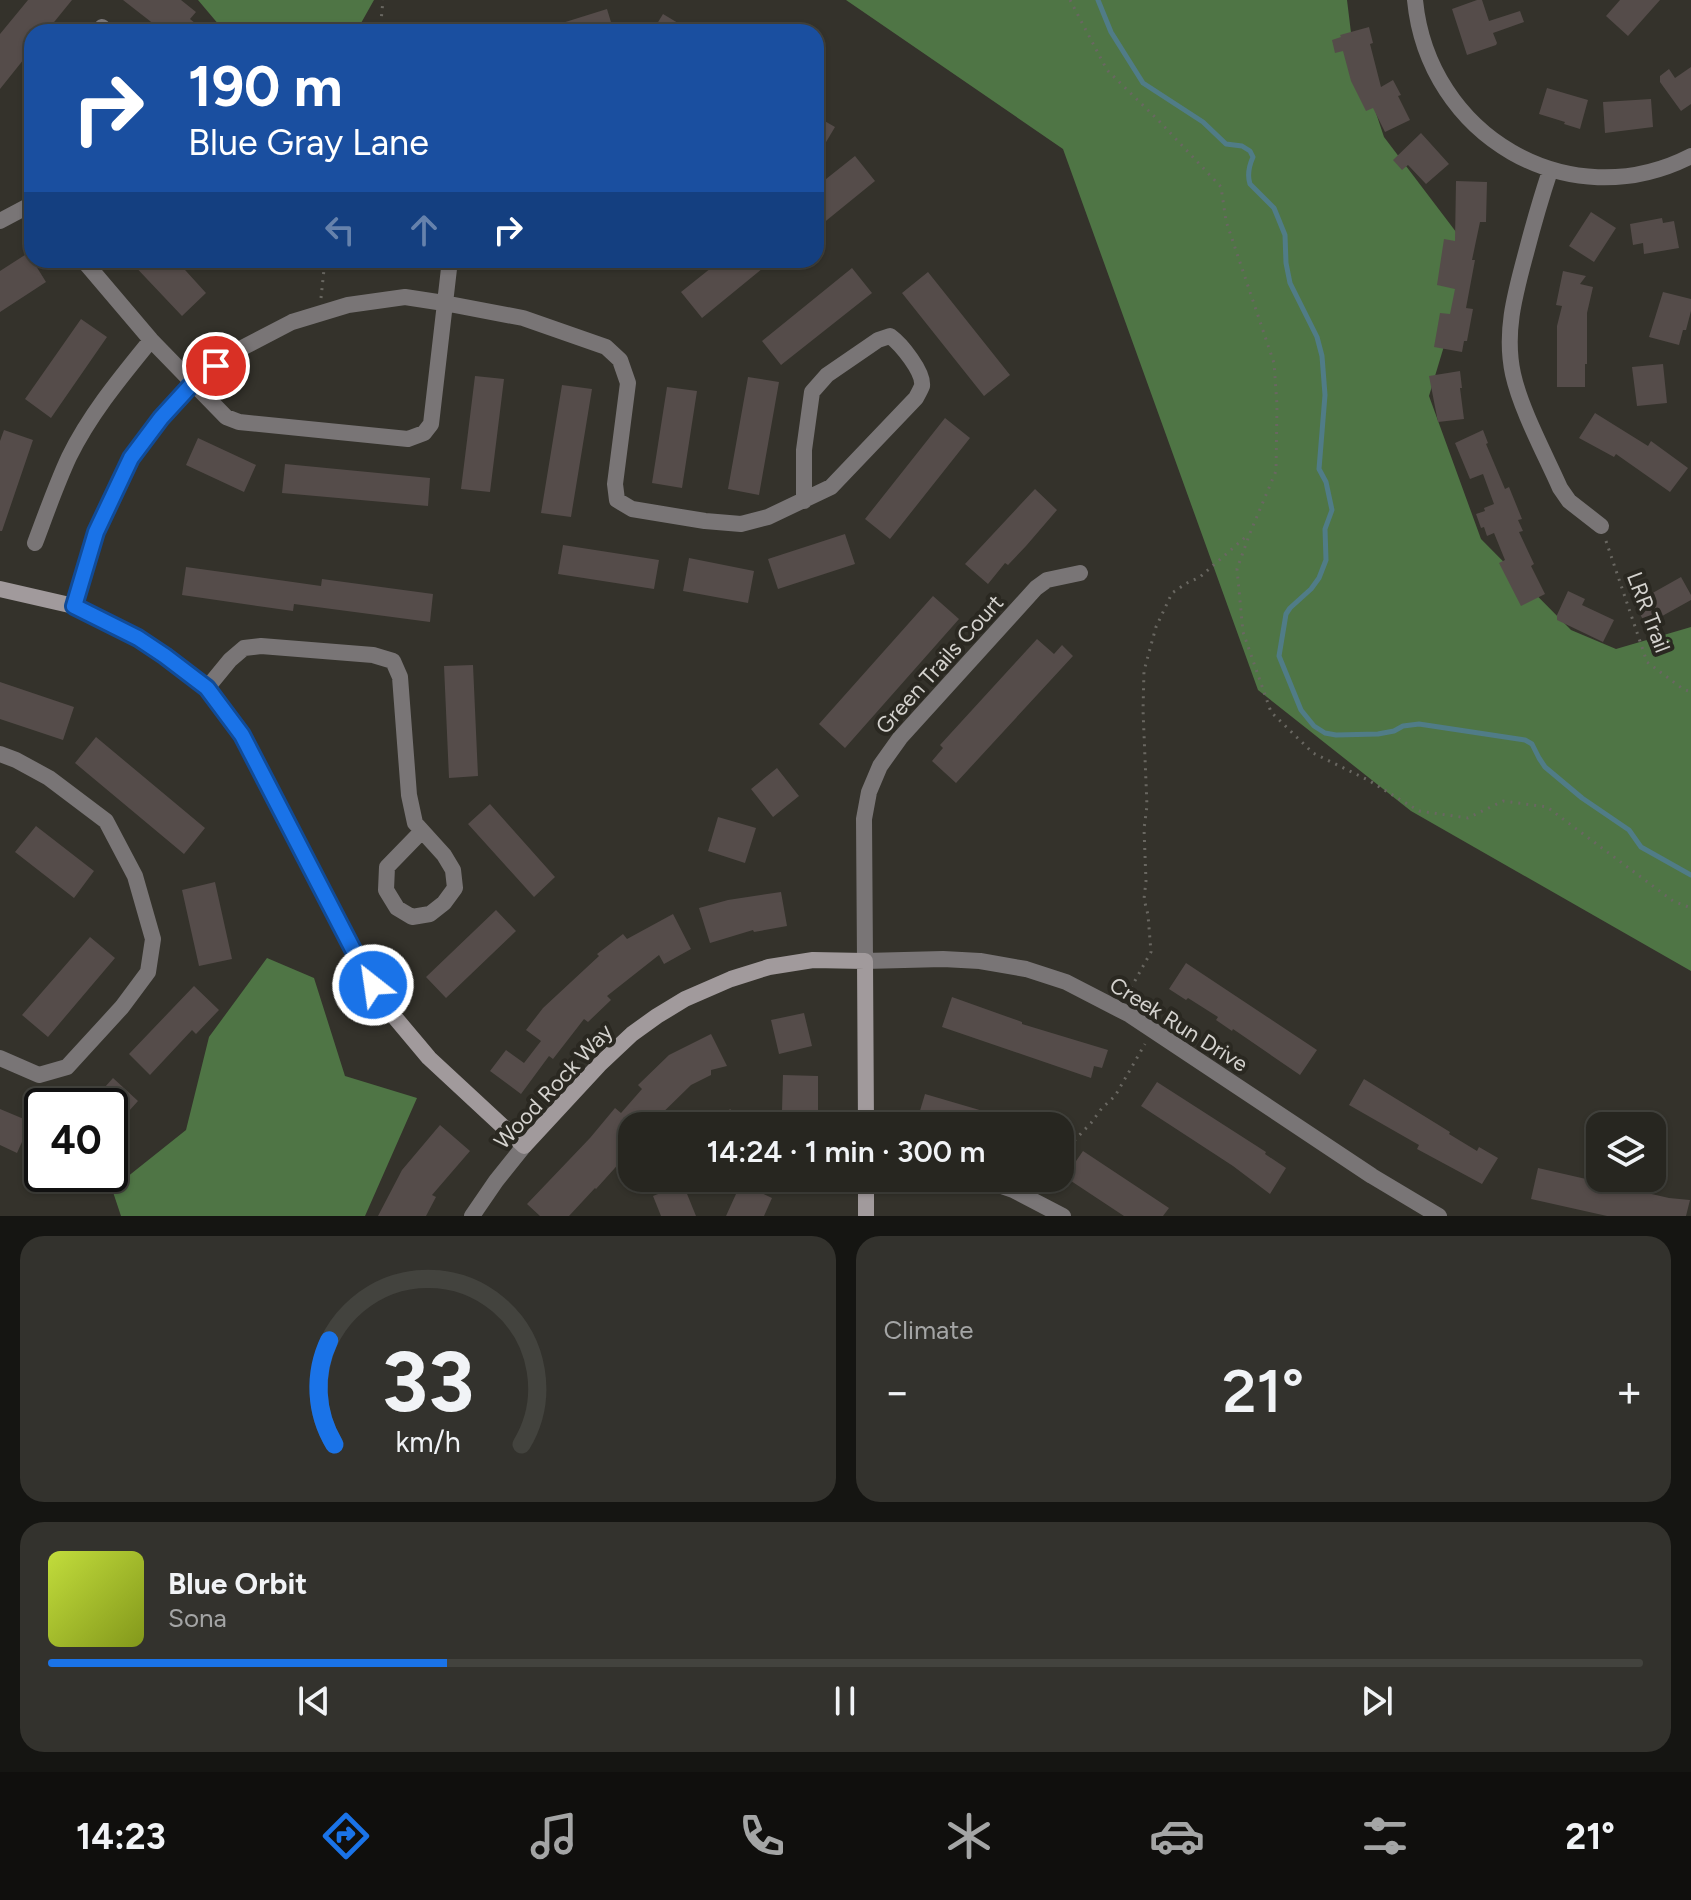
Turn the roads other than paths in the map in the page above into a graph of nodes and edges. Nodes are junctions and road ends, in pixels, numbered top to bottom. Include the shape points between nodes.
1 (1415, 0) edge
2 (1691, 156) edge
3 (1550, 171) junction
4 (24, 208) edge
5 (0, 221) edge
6 (90, 268) edge
7 (449, 268) edge
8 (444, 303) junction
9 (151, 340) junction
10 (193, 383) junction
11 (804, 501) junction
12 (1601, 526) road end
13 (35, 543) dead end
14 (1080, 573) dead end
15 (0, 589) edge
16 (74, 606) junction
17 (207, 688) junction
18 (0, 754) edge
19 (422, 831) junction
20 (865, 961) junction
21 (0, 1058) edge
22 (866, 1112) edge
23 (524, 1146) junction
24 (866, 1192) edge
25 (1017, 1192) edge
26 (472, 1216) edge
27 (866, 1216) edge
28 (1063, 1216) edge
29 (1439, 1216) edge

1 - 3 street via 1426,50 1453,100 1508,151
2 - 3 street via 1633,175
3 - 12 street via 1512,303 1510,360 1560,488
4 - 5 street
6 - 9 street
7 - 8 street
8 - 10 street via 405,297 348,305 292,322 240,349
8 - 10 street via 431,424 408,439 239,422 219,412
8 - 11 street via 523,318 606,347 620,360 628,383 615,484 617,500 632,509 741,524
9 - 10 street
9 - 13 street via 96,411 70,455
10 - 16 street via 131,458 96,532
11 - 11 street via 831,487 922,388 921,375 890,336 827,375 812,392
14 - 20 street, Green Trails Court via 1047,580 1036,588 880,766 864,819
15 - 16 street
16 - 17 street via 138,638
17 - 19 street via 244,648 373,655 393,661 400,677 409,795
17 - 23 street via 242,735 387,1008 429,1058
18 - 21 street via 49,778 106,821 135,876 153,939 148,972 67,1067 39,1075
19 - 19 street via 453,870 455,888 430,914 412,917 397,908 386,890 387,867
20 - 22 street
20 - 23 street, Wood Rock Way via 813,960 769,967 685,999 621,1044
20 - 29 street, Creek Run Drive via 980,961 1066,982 1119,1009
23 - 26 street, Wood Rock Way
24 - 27 street
25 - 28 street

